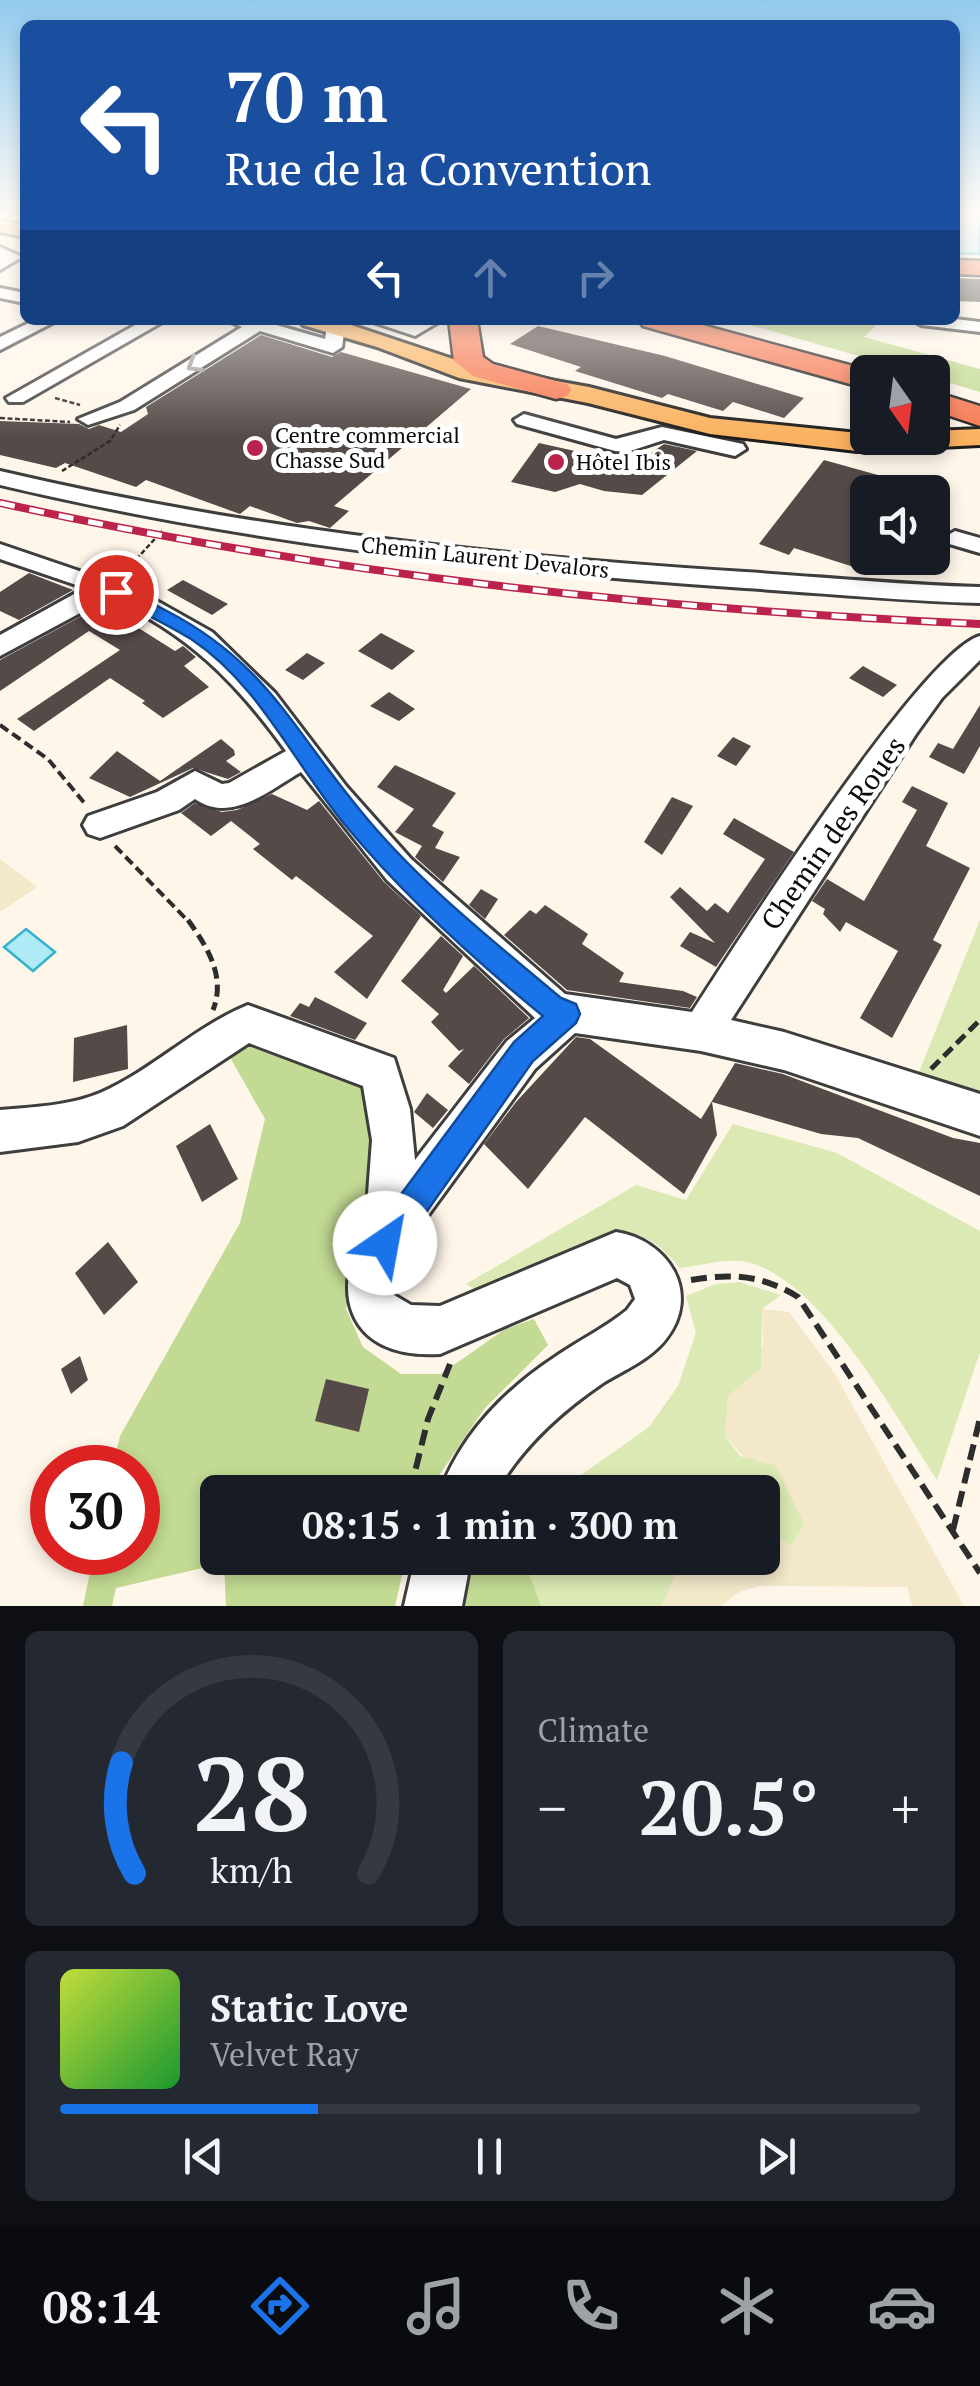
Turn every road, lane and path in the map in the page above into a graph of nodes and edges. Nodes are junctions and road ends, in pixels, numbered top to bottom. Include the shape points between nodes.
1 (38, 325) edge
2 (147, 325) edge
3 (258, 325) joint
4 (339, 325) edge
5 (342, 325) edge
6 (345, 325) edge
7 (394, 325) edge
8 (425, 325) edge
9 (672, 325) edge
10 (718, 325) edge
11 (0, 344) edge
12 (470, 347) edge
13 (850, 361) edge
14 (850, 375) edge
15 (950, 392) edge
16 (23, 394) joint
17 (589, 395) junction
18 (980, 402) edge
19 (643, 410) junction
20 (531, 413) junction
21 (950, 415) edge
22 (0, 418) edge
23 (96, 420) junction
24 (979, 439) edge
25 (850, 441) edge
26 (736, 449) dead end
27 (950, 450) edge
28 (611, 451) junction
29 (1, 473) edge
30 (60, 474) dead end
31 (179, 514) junction
32 (955, 538) dead end
33 (980, 546) edge
34 (0, 551) edge
35 (850, 573) edge
36 (894, 575) edge
37 (106, 588) junction
38 (979, 599) edge
39 (4, 641) edge
40 (980, 645) edge
41 (0, 724) edge
42 (306, 754) junction
43 (100, 825) junction
44 (566, 1014) junction
45 (980, 1020) edge
46 (701, 1032) junction
47 (206, 1048) junction
48 (920, 1097) junction
49 (980, 1115) edge
50 (0, 1131) edge
51 (398, 1220) junction
52 (656, 1286) junction
53 (460, 1324) junction
54 (980, 1418) edge
55 (414, 1475) edge
56 (476, 1475) edge
57 (953, 1530) junction
58 (980, 1573) edge
59 (439, 1575) edge
60 (433, 1606) edge

1 - 11 street
2 - 16 street
3 - 4 street via 333,346
3 -> 23 street
5 - 20 main road via 468,372
6 - 12 main road
7 - 8 street via 415,331
9 - 14 highway
10 - 13 highway
12 - 17 main road
12 - 20 highway
15 - 18 highway
16 - 23 path
17 - 19 main road
17 - 20 main road
19 - 25 main road via 762,434
19 - 28 street
20 - 28 street
21 - 24 highway
22 - 23 path
23 - 30 path via 124,419 110,441
24 - 27 main road
26 - 28 street via 662,433
29 - 31 street, Chemin Laurent Devalors
31 - 35 street, Chemin Laurent Devalors via 503,561
31 - 37 path
32 - 33 street
34 - 37 street
36 - 38 street, Chemin Laurent Devalors
37 - 39 street
37 - 42 street via 199,636 243,674
40 - 46 street, Chemin des Roues via 957,662 903,731
41 - 43 path via 67,776
42 - 43 street via 237,794 218,798 195,783 168,801
42 - 44 street via 427,900
43 - 47 path via 208,948 221,990 204,1031
44 - 46 street
44 - 51 street via 524,1052
45 - 48 path via 933,1064
46 - 48 street via 784,1051
47 - 50 street via 122,1104 83,1121
47 - 51 street via 248,1024 380,1072 396,1146 389,1208
48 - 49 street
51 - 53 street via 372,1266 374,1312 391,1328 420,1332
52 - 53 street via 644,1264 616,1255
52 - 56 street via 649,1322 512,1421
52 - 57 path via 750,1275 767,1277 798,1297
53 - 55 path via 458,1348 428,1418
54 - 57 path
57 - 58 path
59 - 60 street

